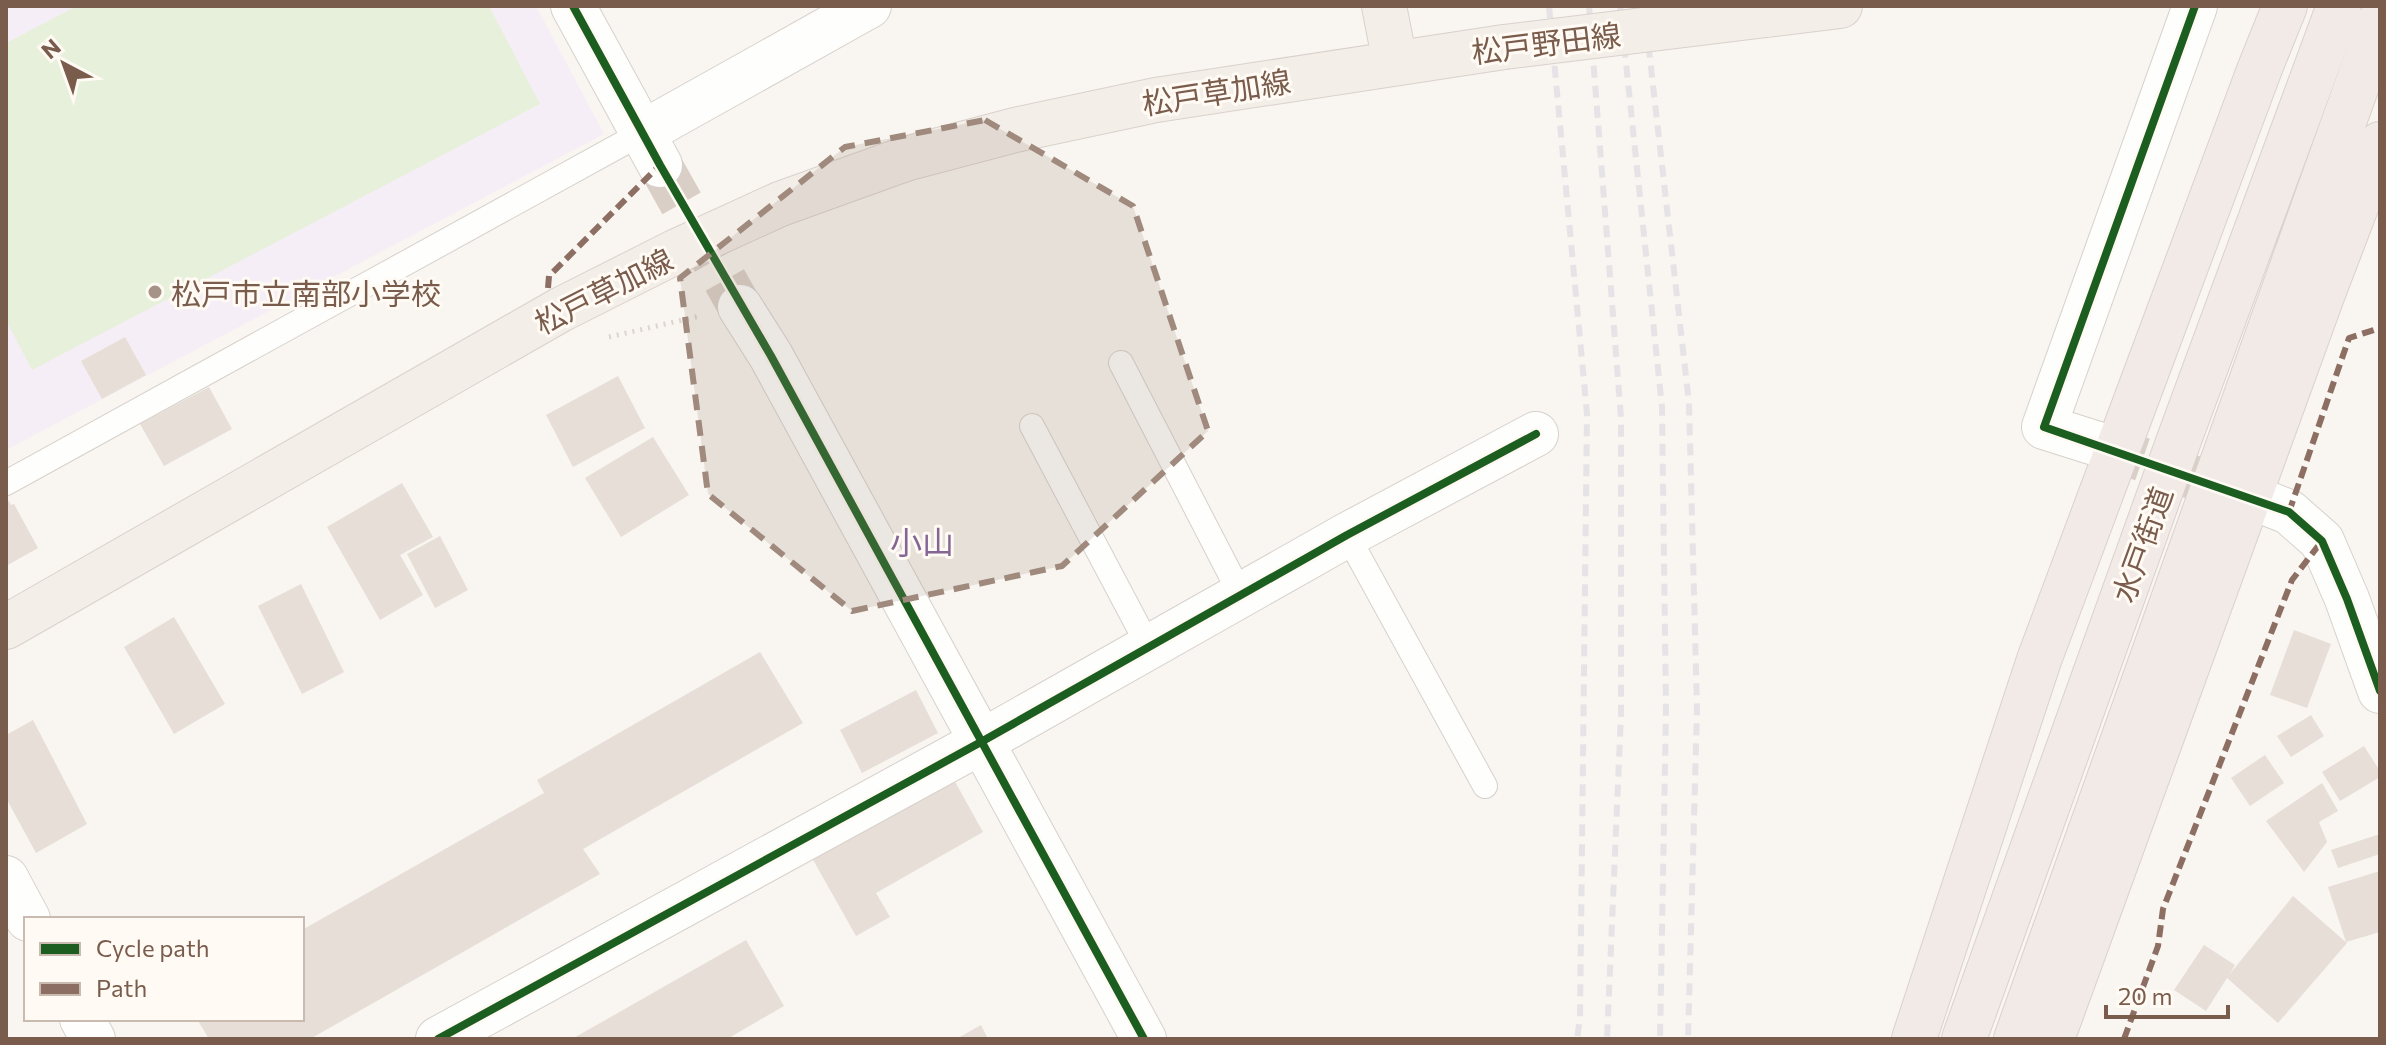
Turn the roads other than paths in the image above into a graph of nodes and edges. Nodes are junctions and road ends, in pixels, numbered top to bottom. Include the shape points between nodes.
1 (573, 6) edge
2 (869, 6) edge
3 (1384, 6) edge
4 (1840, 6) edge
5 (2195, 6) edge
6 (2285, 6) edge
7 (2339, 6) edge
8 (2354, 6) edge
9 (816, 19) edge
10 (2380, 19) edge
11 (1395, 62) junction
12 (2380, 144) edge
13 (651, 149) junction
14 (740, 307) tunnel mouth
15 (1121, 363) dead end
16 (1032, 426) dead end
17 (1536, 434) dead end
18 (2101, 445) tunnel mouth
19 (6, 483) edge
20 (2266, 503) tunnel mouth
21 (1347, 535) junction
22 (1241, 595) junction
23 (6, 627) edge
24 (1149, 647) junction
25 (2380, 691) edge
26 (981, 742) junction
27 (1485, 786) dead end
28 (6, 878) edge
29 (27, 917) edge
30 (83, 1021) edge
31 (93, 1039) edge
32 (438, 1039) edge
33 (1144, 1039) edge
34 (1914, 1039) edge
35 (1964, 1039) edge
36 (2016, 1039) edge
37 (2052, 1039) edge

1 - 13 street
2 - 9 street
3 - 11 main road
4 - 11 main road, 松戸野田線, bridge
5 - 18 street via 2044,427
6 - 34 highway via 2039,660
7 - 35 highway, 水戸街道
8 - 10 main road
9 - 13 street
10 - 36 highway, 水戸街道
11 - 23 main road, 松戸草加線 via 1156,100 1015,130 905,159 780,204 560,310
12 - 37 highway
13 - 19 lane
14 - 26 street
15 - 22 lane
16 - 24 lane
17 - 21 street
20 - 25 street via 2289,512 2322,541
21 - 22 street
21 - 27 lane
22 - 24 street
24 - 26 street
26 - 32 street
26 - 33 street
28 - 29 street
30 - 31 street

